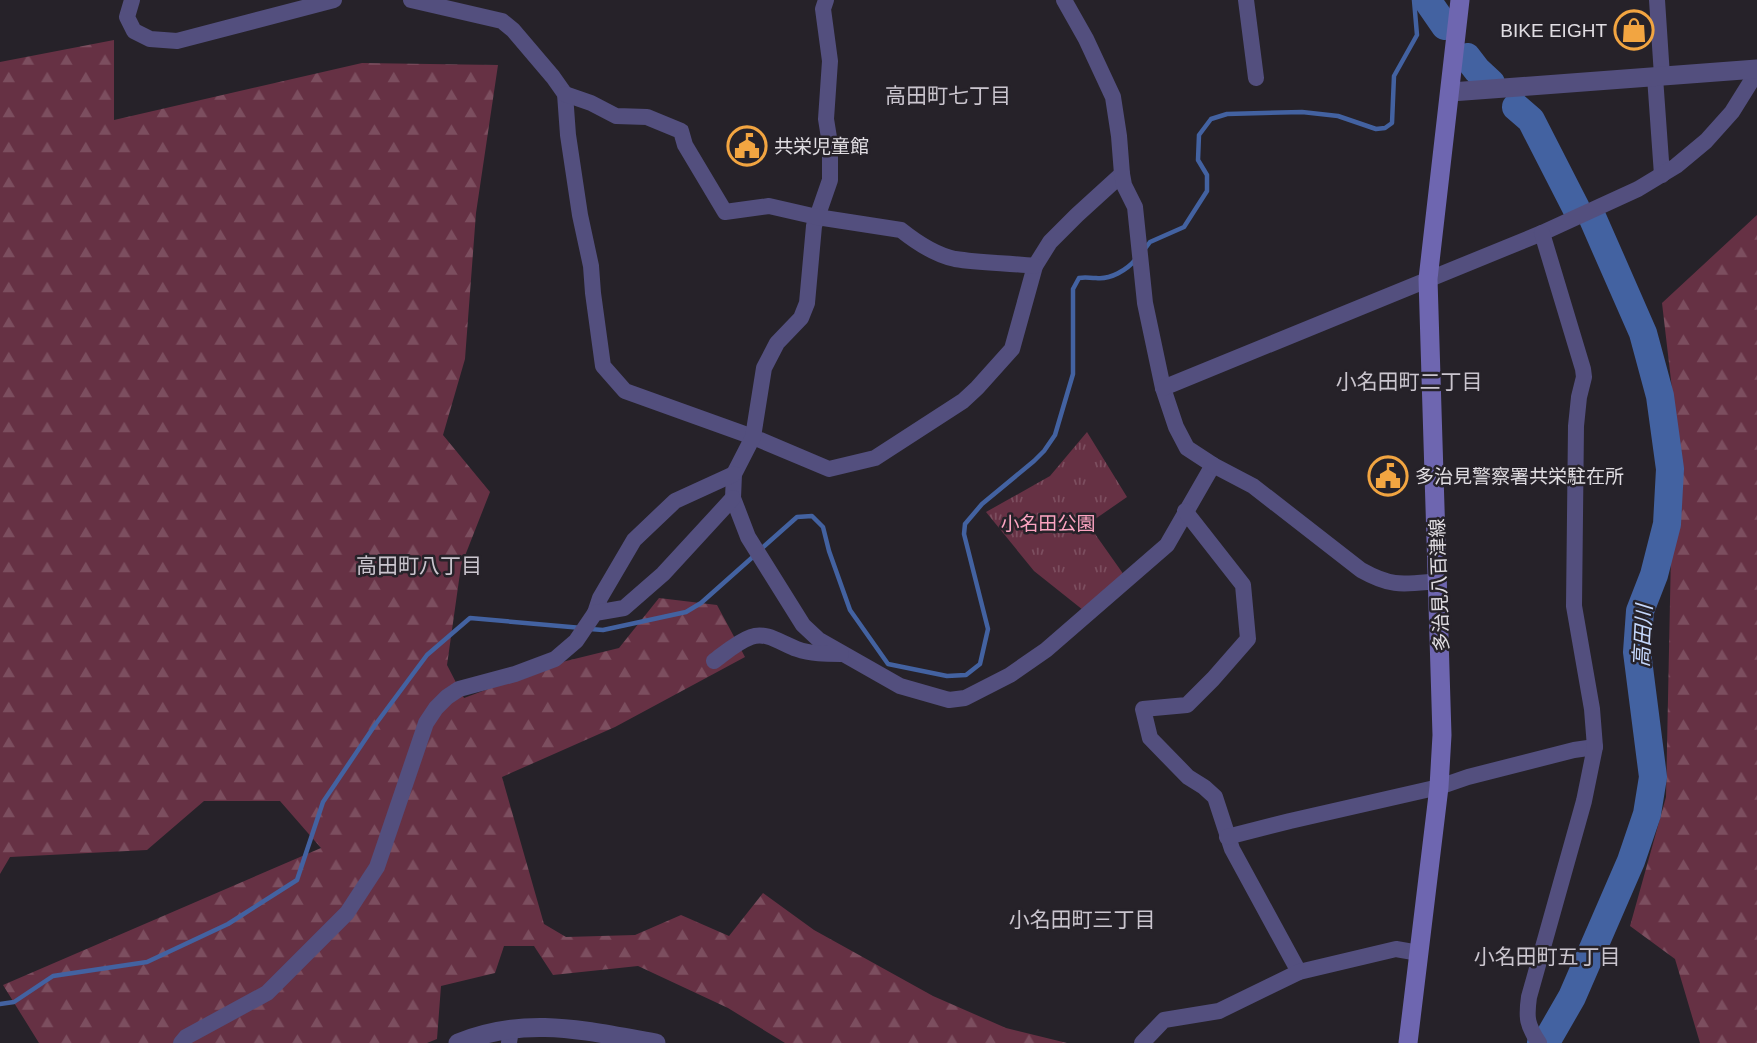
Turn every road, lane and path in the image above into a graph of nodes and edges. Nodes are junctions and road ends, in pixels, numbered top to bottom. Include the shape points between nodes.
1 (132, 0) edge
2 (334, 0) edge
3 (411, 0) edge
4 (826, 0) edge
5 (1064, 0) edge
6 (1246, 0) edge
7 (1461, 0) edge
8 (1657, 0) edge
9 (1757, 71) edge
10 (1658, 76) junction
11 (1256, 78) dead end
12 (1451, 92) junction
13 (565, 94) junction
14 (1122, 174) junction
15 (1662, 175) junction
16 (817, 217) junction
17 (1542, 233) junction
18 (1035, 266) junction
19 (1428, 279) junction
20 (1163, 388) junction
21 (752, 437) junction
22 (1213, 465) junction
23 (734, 474) junction
24 (733, 498) junction
25 (1185, 511) junction
26 (1439, 581) junction
27 (593, 616) junction
28 (841, 654) junction
29 (714, 662) dead end
30 (1595, 747) junction
31 (1439, 788) junction
32 (1227, 837) junction
33 (1419, 953) junction
34 (1298, 972) junction
35 (510, 1036) edge
36 (1535, 1037) edge
37 (181, 1043) edge
38 (458, 1043) edge
39 (656, 1043) edge
40 (1142, 1043) edge
41 (1408, 1043) edge

1 - 2 street via 127,17 134,31 150,39 177,41
3 - 13 street via 502,21
4 - 16 street via 830,180
5 - 14 street via 1113,97
6 - 11 street
7 - 12 main road, 多治見八百津線
8 - 10 street
9 - 10 street
9 - 15 street via 1732,112 1706,141
10 - 12 street
10 - 15 street
12 - 19 main road, 多治見八百津線
13 - 16 street via 616,116 647,117 681,131 725,212 769,206
13 - 21 street via 603,366 625,391
14 - 18 street via 1050,242
14 - 20 street via 1135,207 1145,303
15 - 17 street
16 - 18 street via 901,230 953,259
16 - 21 street via 807,303 764,368
17 - 19 street
17 - 30 street via 1584,377 1576,426 1574,606
18 - 21 street via 1012,349 963,401 875,458 829,469
19 - 20 street
19 - 26 main road, 多治見八百津線
20 - 22 street via 1187,448
21 - 23 street
22 - 25 street
22 - 26 street via 1253,486 1379,580 1399,584
23 - 24 street
23 - 27 street via 675,501 634,540
24 - 27 street via 663,574 624,608
24 - 28 street via 752,543 803,625
25 - 28 street via 1167,545 1046,650 965,698 949,700 900,686
25 - 32 street via 1243,585 1248,639 1187,705 1143,709 1150,738 1215,797
26 - 31 main road, 多治見八百津線
27 - 37 street via 555,659 447,696 426,723 377,867 347,913 267,993
28 - 29 street via 798,650 776,638 753,636
30 - 31 street
30 - 36 street via 1529,997 1526,1015
31 - 32 street
31 - 33 main road, 多治見八百津線
32 - 34 street
33 - 34 street via 1396,949
33 - 41 main road, 多治見八百津線
34 - 40 street via 1219,1010 1164,1020
35 - 38 street via 475,1036
35 - 39 street via 523,1027 561,1027

